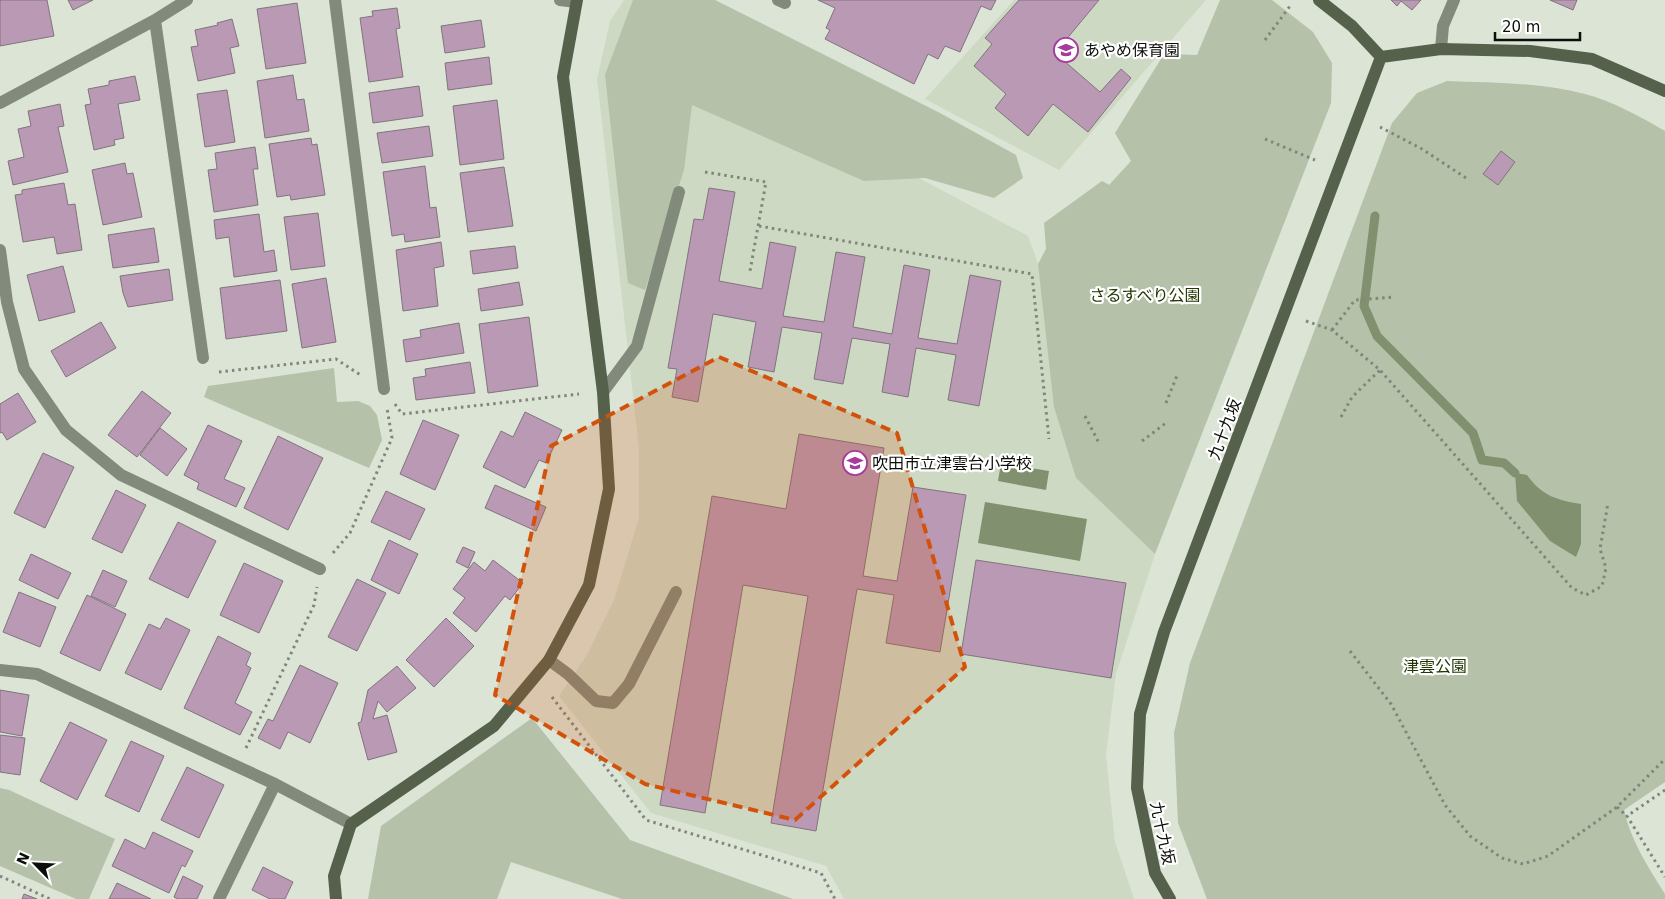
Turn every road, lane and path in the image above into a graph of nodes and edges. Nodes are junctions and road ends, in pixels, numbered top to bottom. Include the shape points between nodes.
1 (187, 0) edge
2 (335, 0) edge
3 (560, 0) edge
4 (1319, 0) edge
5 (1454, 0) edge
6 (577, 1) edge
7 (1290, 6) dead end
8 (155, 20) junction
9 (1265, 40) dead end
10 (1441, 49) junction
11 (1381, 57) junction
12 (1665, 92) edge
13 (0, 103) edge
14 (1380, 127) dead end
15 (1265, 139) dead end
16 (1315, 160) dead end
17 (705, 172) dead end
18 (1466, 178) dead end
19 (678, 192) dead end
20 (759, 226) junction
21 (0, 250) edge
22 (750, 271) dead end
23 (1394, 297) dead end
24 (1306, 321) dead end
25 (1332, 330) junction
26 (202, 358) dead end
27 (1380, 370) junction
28 (1178, 373) dead end
29 (384, 389) dead end
30 (603, 392) junction
31 (1166, 403) dead end
32 (1085, 416) dead end
33 (1341, 417) dead end
34 (1166, 423) dead end
35 (1049, 439) dead end
36 (1142, 441) dead end
37 (1099, 443) dead end
38 (1608, 502) dead end
39 (320, 569) dead end
40 (676, 592) dead end
41 (1350, 651) dead end
42 (549, 660) junction
43 (0, 670) edge
44 (552, 697) dead end
45 (1665, 759) edge
46 (274, 784) junction
47 (1665, 790) edge
48 (1617, 807) junction
49 (1627, 816) junction
50 (352, 824) junction
51 (0, 876) edge
52 (1665, 877) edge
53 (50, 899) edge
54 (219, 899) edge
55 (336, 899) edge
56 (835, 899) edge
57 (1170, 899) edge

1 - 8 street
2 - 29 street
3 - 6 street
4 - 11 street via 1352,26
5 - 10 street via 1443,26
6 - 30 street via 563,77
7 - 9 path
8 - 13 street
8 - 26 street
10 - 11 street
10 - 12 street via 1530,51 1592,59
11 - 57 street, 九十九坂 via 1164,632 1140,714 1137,788 1155,873
14 - 18 path via 1422,149
15 - 16 path
17 - 20 path via 766,182
19 - 30 street via 637,346
20 - 22 path
20 - 35 path via 1032,274
21 - 39 street via 7,302 24,370 66,430 120,475
23 - 25 path via 1354,300
24 - 25 path
25 - 27 path
27 - 33 path via 1352,397
27 - 38 path via 1572,588 1586,595 1602,586 1606,568 1600,549
28 - 31 path
30 - 42 street via 609,489 590,585
32 - 37 path
34 - 36 path
40 - 42 street via 629,684 613,703 596,701
41 - 48 path via 1391,704 1445,805 1470,836 1502,858 1523,864 1548,856
42 - 50 street via 494,726
43 - 46 street via 37,674
44 - 56 path via 646,820 822,873
45 - 48 path
46 - 50 street
46 - 54 street
47 - 49 path
48 - 49 path
49 - 52 path
50 - 55 street via 334,876
51 - 53 path

